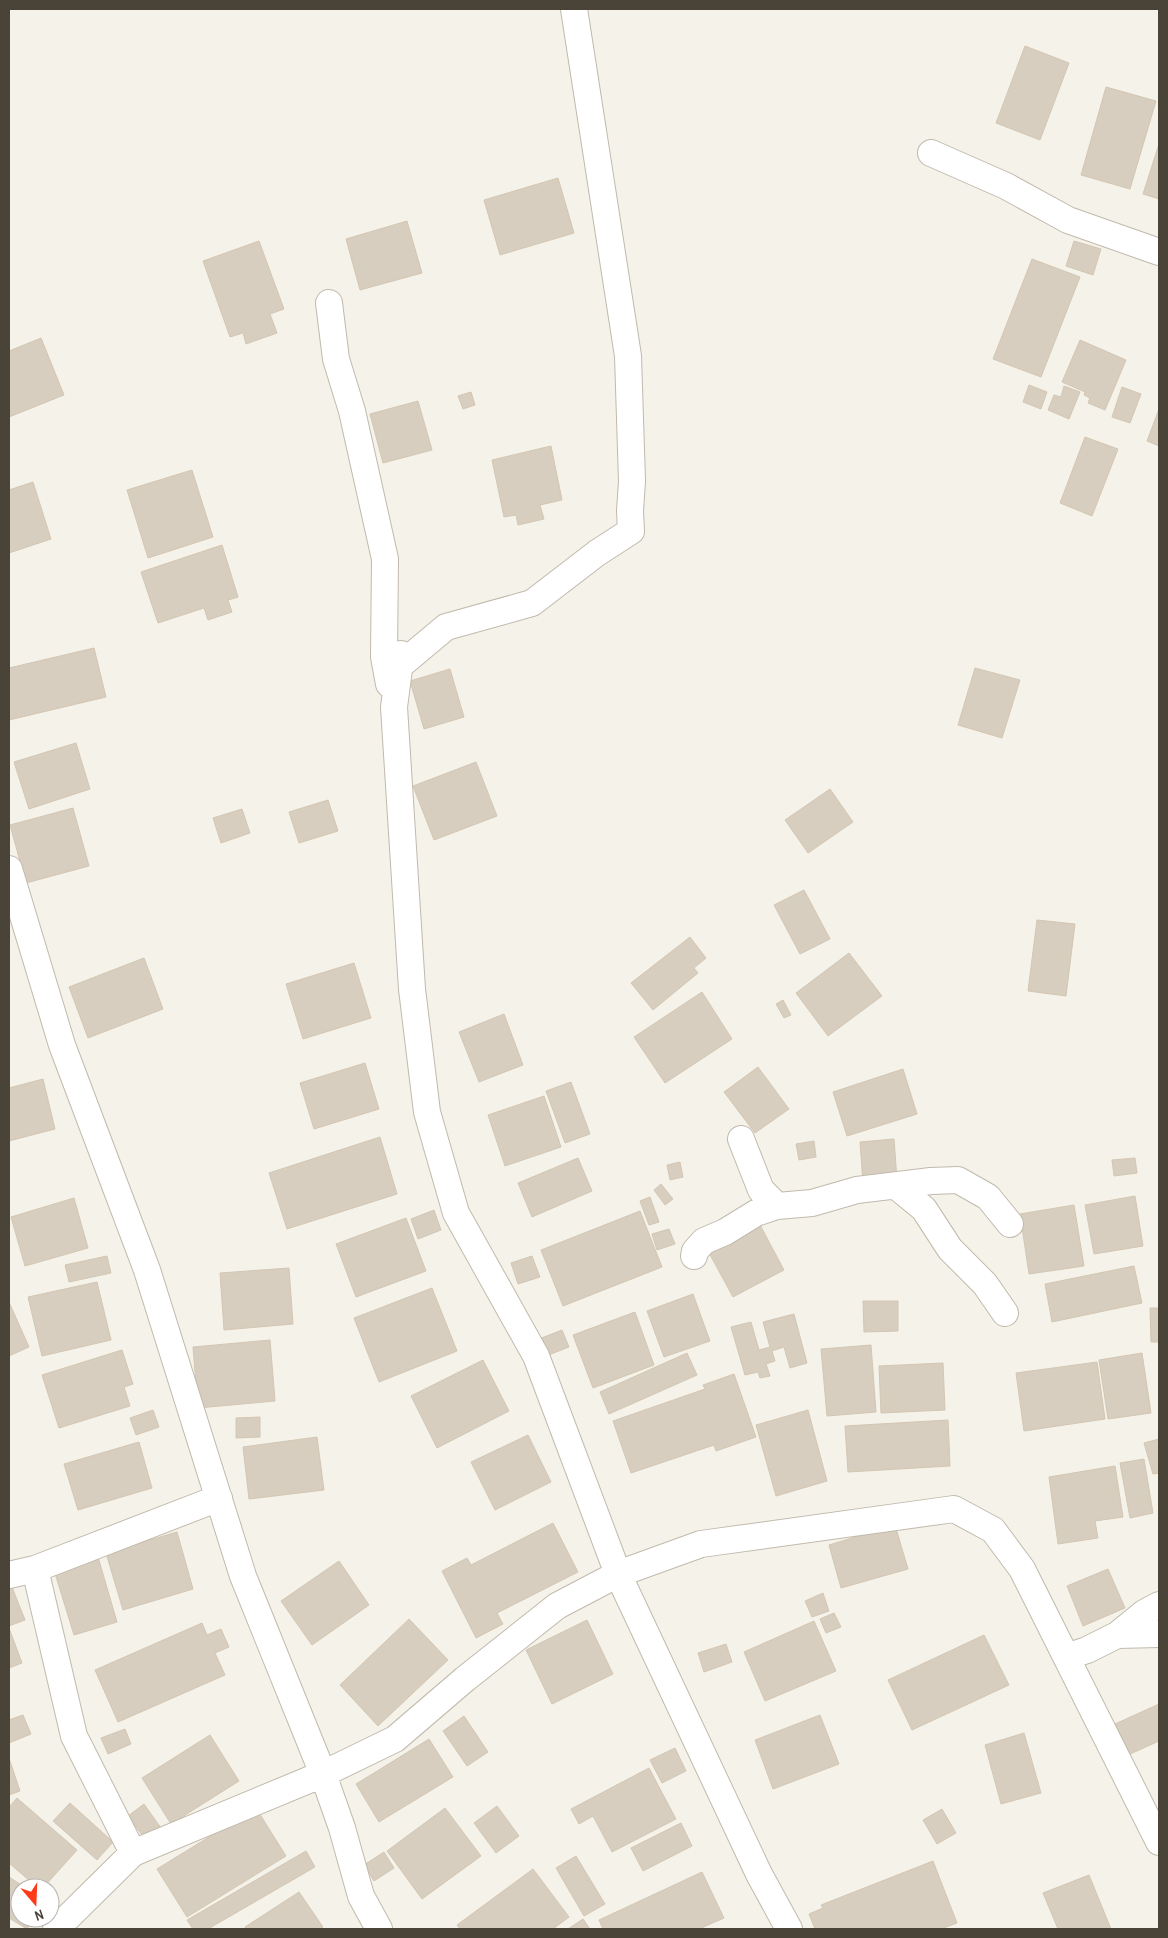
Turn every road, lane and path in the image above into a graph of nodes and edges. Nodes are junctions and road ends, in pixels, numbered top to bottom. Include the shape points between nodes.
1 (574, 9) edge
2 (931, 153) dead end
3 (1159, 252) edge
4 (329, 303) dead end
5 (394, 707) junction
6 (10, 881) edge
7 (741, 1140) dead end
8 (896, 1186) junction
9 (777, 1206) junction
10 (1010, 1224) dead end
11 (694, 1256) dead end
12 (1006, 1313) dead end
13 (219, 1498) junction
14 (35, 1569) junction
15 (618, 1574) junction
16 (9, 1575) edge
17 (1159, 1606) edge
18 (1159, 1634) edge
19 (1117, 1635) junction
20 (1066, 1657) junction
21 (324, 1774) junction
22 (1159, 1842) edge
23 (133, 1853) junction
24 (56, 1929) edge
25 (378, 1929) edge
26 (789, 1929) edge

1 - 5 street via 628,356 631,530 532,604 446,627 403,663 401,654
2 - 3 street via 1006,186 1068,220
4 - 5 street via 336,359 352,411 385,559 384,658
5 - 15 street via 412,989 427,1112 456,1212 536,1356
6 - 13 street via 62,1045 147,1270
7 - 9 street via 761,1190
8 - 9 street via 856,1190 812,1203
8 - 10 street via 958,1180 988,1197
8 - 12 street via 924,1209 950,1249 985,1284
9 - 11 street via 756,1213 704,1241
13 - 14 street
13 - 21 street via 243,1576
14 - 16 street
14 - 23 street via 74,1736
15 - 20 street via 702,1544 954,1509 992,1530 1022,1569
15 - 21 street via 557,1606 395,1739
15 - 26 street via 759,1874
17 - 19 street via 1144,1612
18 - 19 street
19 - 20 street
20 - 22 street
21 - 23 street
21 - 25 street via 361,1896
23 - 24 street

